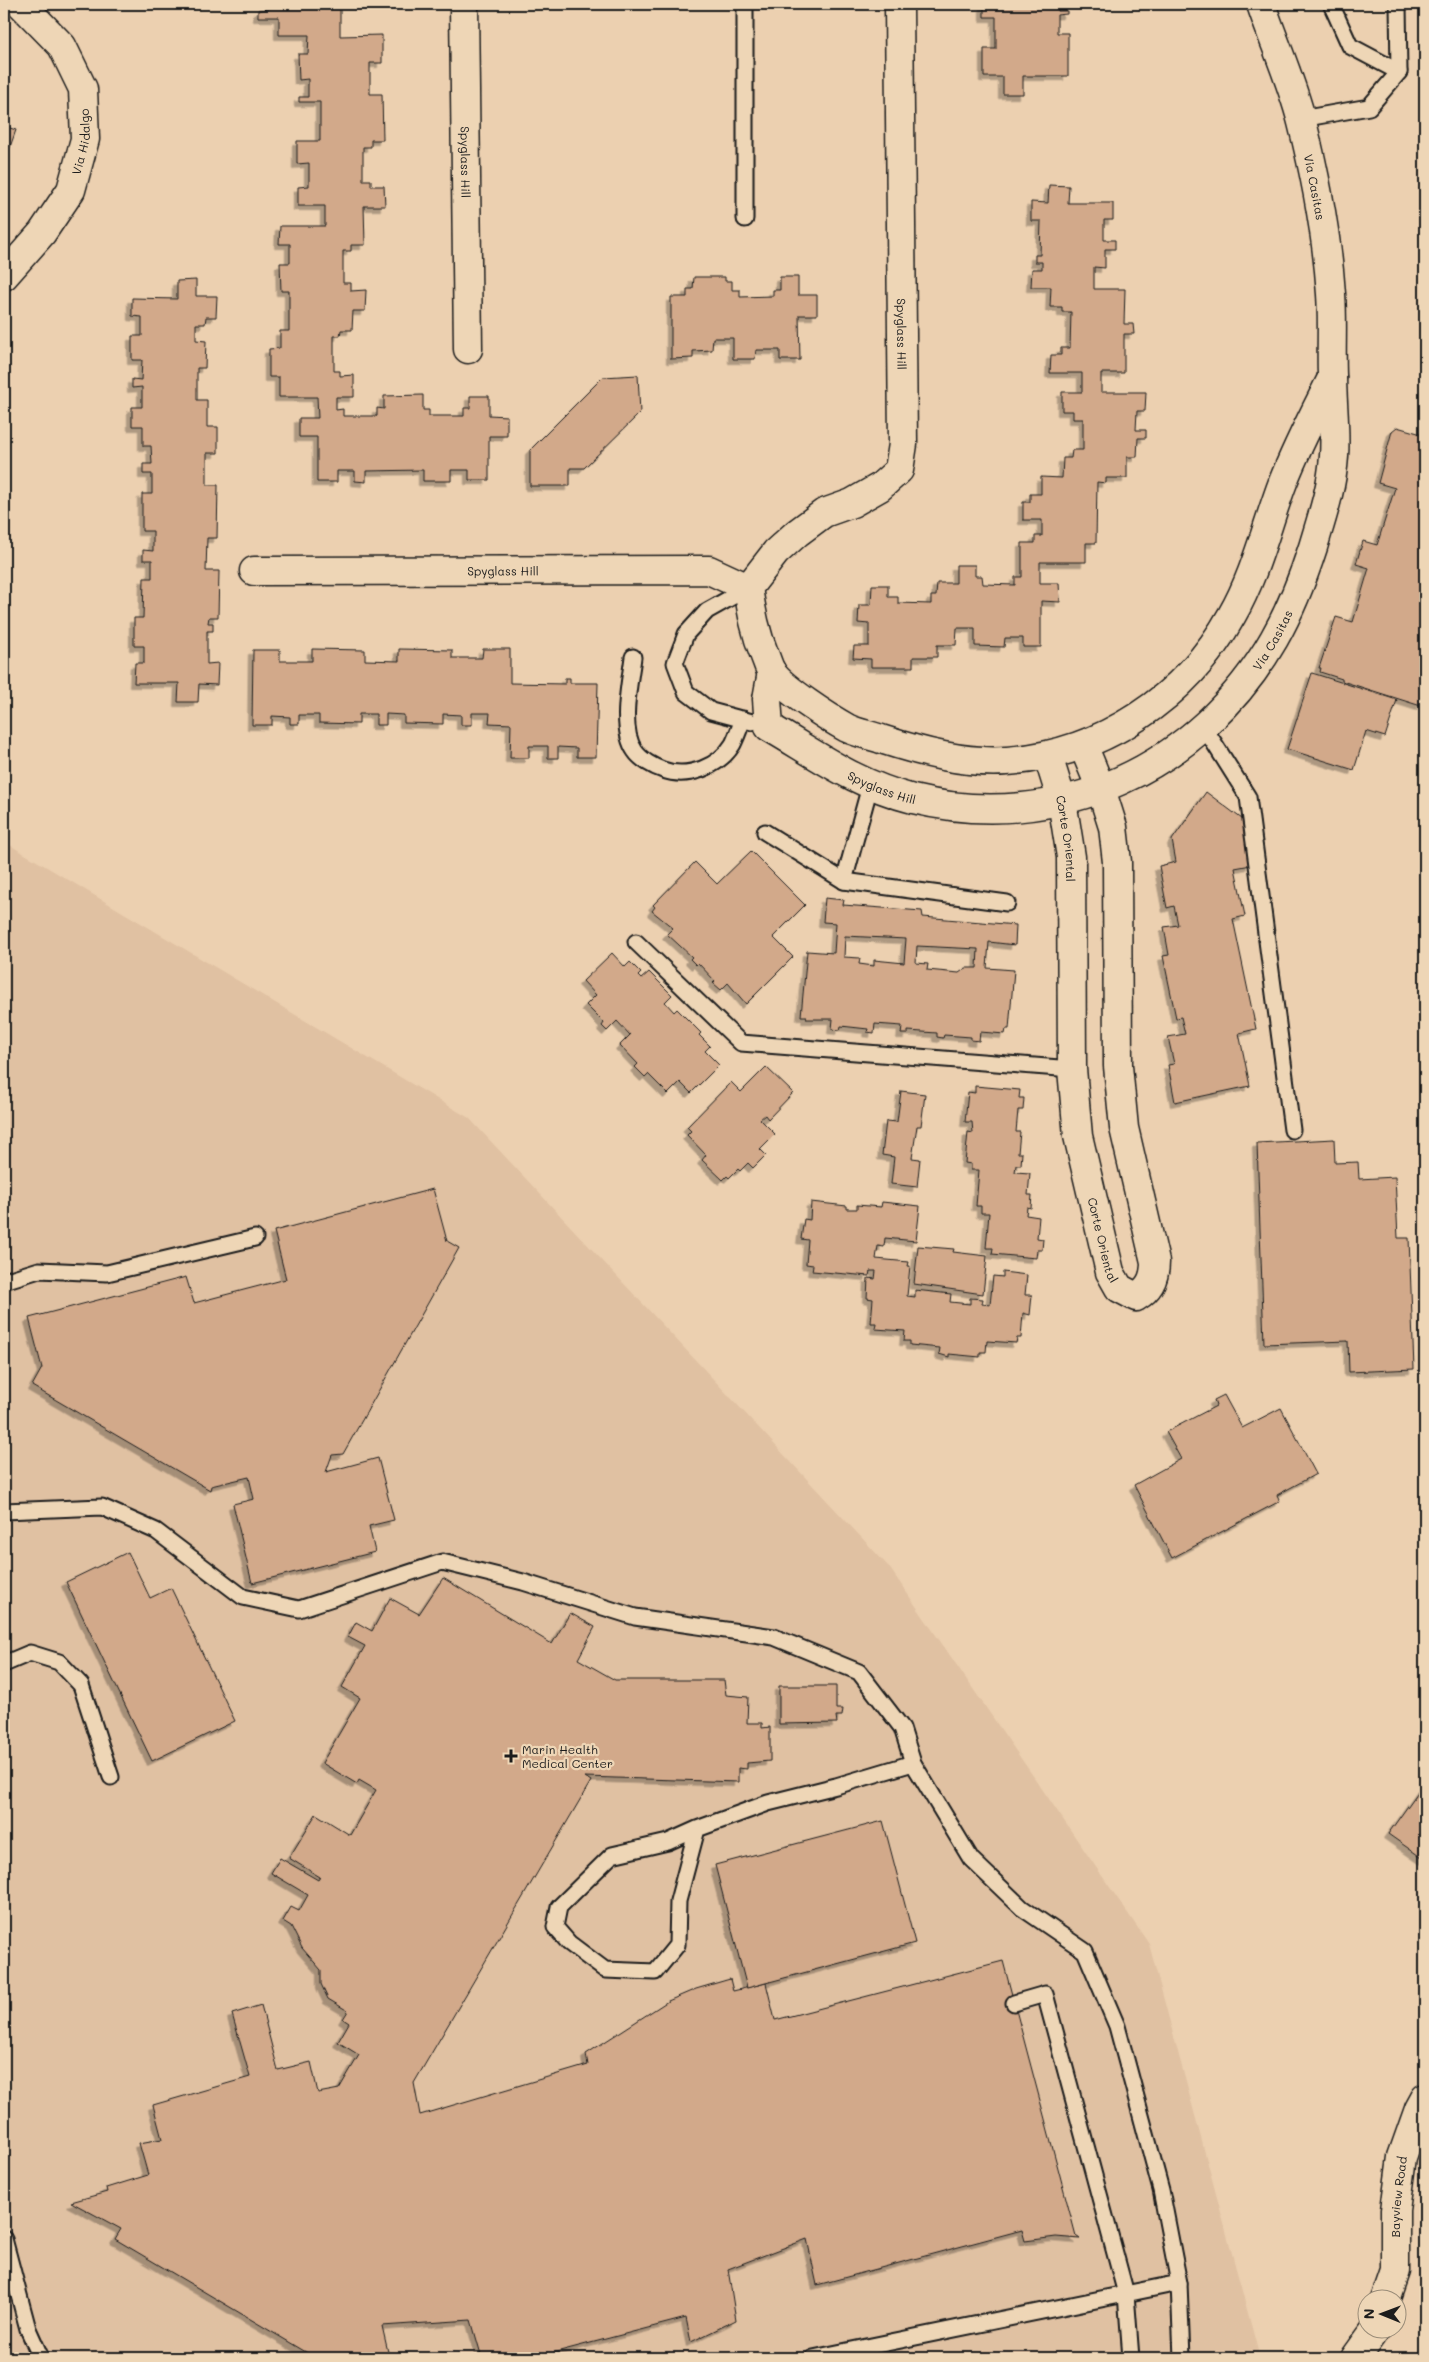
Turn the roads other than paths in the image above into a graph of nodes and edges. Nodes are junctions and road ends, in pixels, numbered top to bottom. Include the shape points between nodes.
1 (21, 4) edge
2 (464, 4) edge
3 (745, 4) edge
4 (899, 4) edge
5 (1261, 4) edge
6 (1331, 4) edge
7 (1398, 4) edge
8 (1399, 72) junction
9 (1301, 119) junction
10 (745, 219) dead end
11 (4, 276) edge
12 (468, 349) dead end
13 (1332, 378) junction
14 (254, 571) dead end
15 (748, 588) junction
16 (633, 657) dead end
17 (772, 672) junction
18 (744, 719) junction
19 (769, 727) junction
20 (1204, 727) junction
21 (1083, 745) junction
22 (1048, 756) junction
23 (870, 786) junction
24 (1101, 789) junction
25 (1062, 801) junction
26 (765, 832) dead end
27 (844, 881) junction
28 (1007, 903) dead end
29 (636, 942) dead end
30 (1072, 1068) junction
31 (1292, 1130) dead end
32 (255, 1238) dead end
33 (4, 1280) edge
34 (4, 1511) edge
35 (4, 1664) edge
36 (913, 1763) junction
37 (111, 1777) dead end
38 (697, 1829) junction
39 (1014, 2003) dead end
40 (1425, 2098) edge
41 (4, 2239) edge
42 (1179, 2283) junction
43 (1388, 2290) edge
44 (1126, 2294) junction
45 (1368, 2340) edge
46 (41, 2358) edge
47 (813, 2358) edge
48 (1131, 2358) edge
49 (1182, 2358) edge
50 (1355, 2358) edge

1 - 11 street, Via Hidalgo via 62,46 83,89 86,139 71,190 42,233
2 - 12 street, Spyglass Hill
3 - 10 lane
4 - 15 street, Spyglass Hill via 903,444 899,470 880,487 852,503 824,513 797,533 776,552
5 - 9 street, Via Casitas
6 - 8 lane via 1350,46
7 - 8 lane
8 - 9 lane via 1369,107
9 - 13 street, Via Casitas via 1320,206 1331,294
13 - 20 street, Via Casitas via 1334,454 1329,495 1304,574 1274,639 1238,691
13 - 21 street, Via Casitas via 1282,485 1259,557 1232,615 1201,661 1172,691 1138,718
14 - 15 street, Spyglass Hill via 708,570
15 - 17 street via 754,630
15 - 18 lane via 707,611 686,634 675,663 686,692 711,710
16 - 18 lane via 626,723 635,751 653,766 676,775 697,772 714,763 732,746
17 - 19 street via 767,699
17 - 22 street via 816,708 849,729 926,753 1006,761
18 - 19 lane
19 - 23 street, Spyglass Hill via 827,764
20 - 24 street, Via Casitas via 1165,758
20 - 31 lane via 1248,797
21 - 22 street, Via Casitas
21 - 24 street, Corte Oriental
22 - 25 street, Corte Oriental
23 - 25 street, Spyglass Hill via 915,799 965,807 1030,807
23 - 27 lane
24 - 25 street, Via Casitas
24 - 30 street, Corte Oriental via 1113,827 1117,862 1118,1066 1124,1128 1155,1262 1153,1280 1143,1293 1136,1296 1119,1288 1110,1272 1078,1136
25 - 30 street, Corte Oriental via 1071,858
26 - 27 lane
27 - 28 lane
29 - 30 lane via 741,1043
32 - 33 lane via 107,1273 39,1270
34 - 36 lane via 102,1507 156,1531 243,1596 299,1609 442,1562 523,1582 635,1617 774,1637 859,1672 902,1728
35 - 37 lane via 30,1653 59,1662 81,1685
36 - 38 lane via 768,1803
36 - 42 lane via 971,1859 1022,1908 1085,1951 1117,2026 1161,2190
38 - 38 lane via 668,1842 612,1855 560,1907 555,1927 605,1970 655,1972 677,1945 678,1901
39 - 44 lane via 1045,1994
40 - 43 street, Bayview Road via 1402,2157 1395,2210 1395,2271
41 - 46 lane via 28,2329
42 - 44 lane
42 - 49 lane
44 - 47 lane
44 - 48 lane
45 - 50 street

